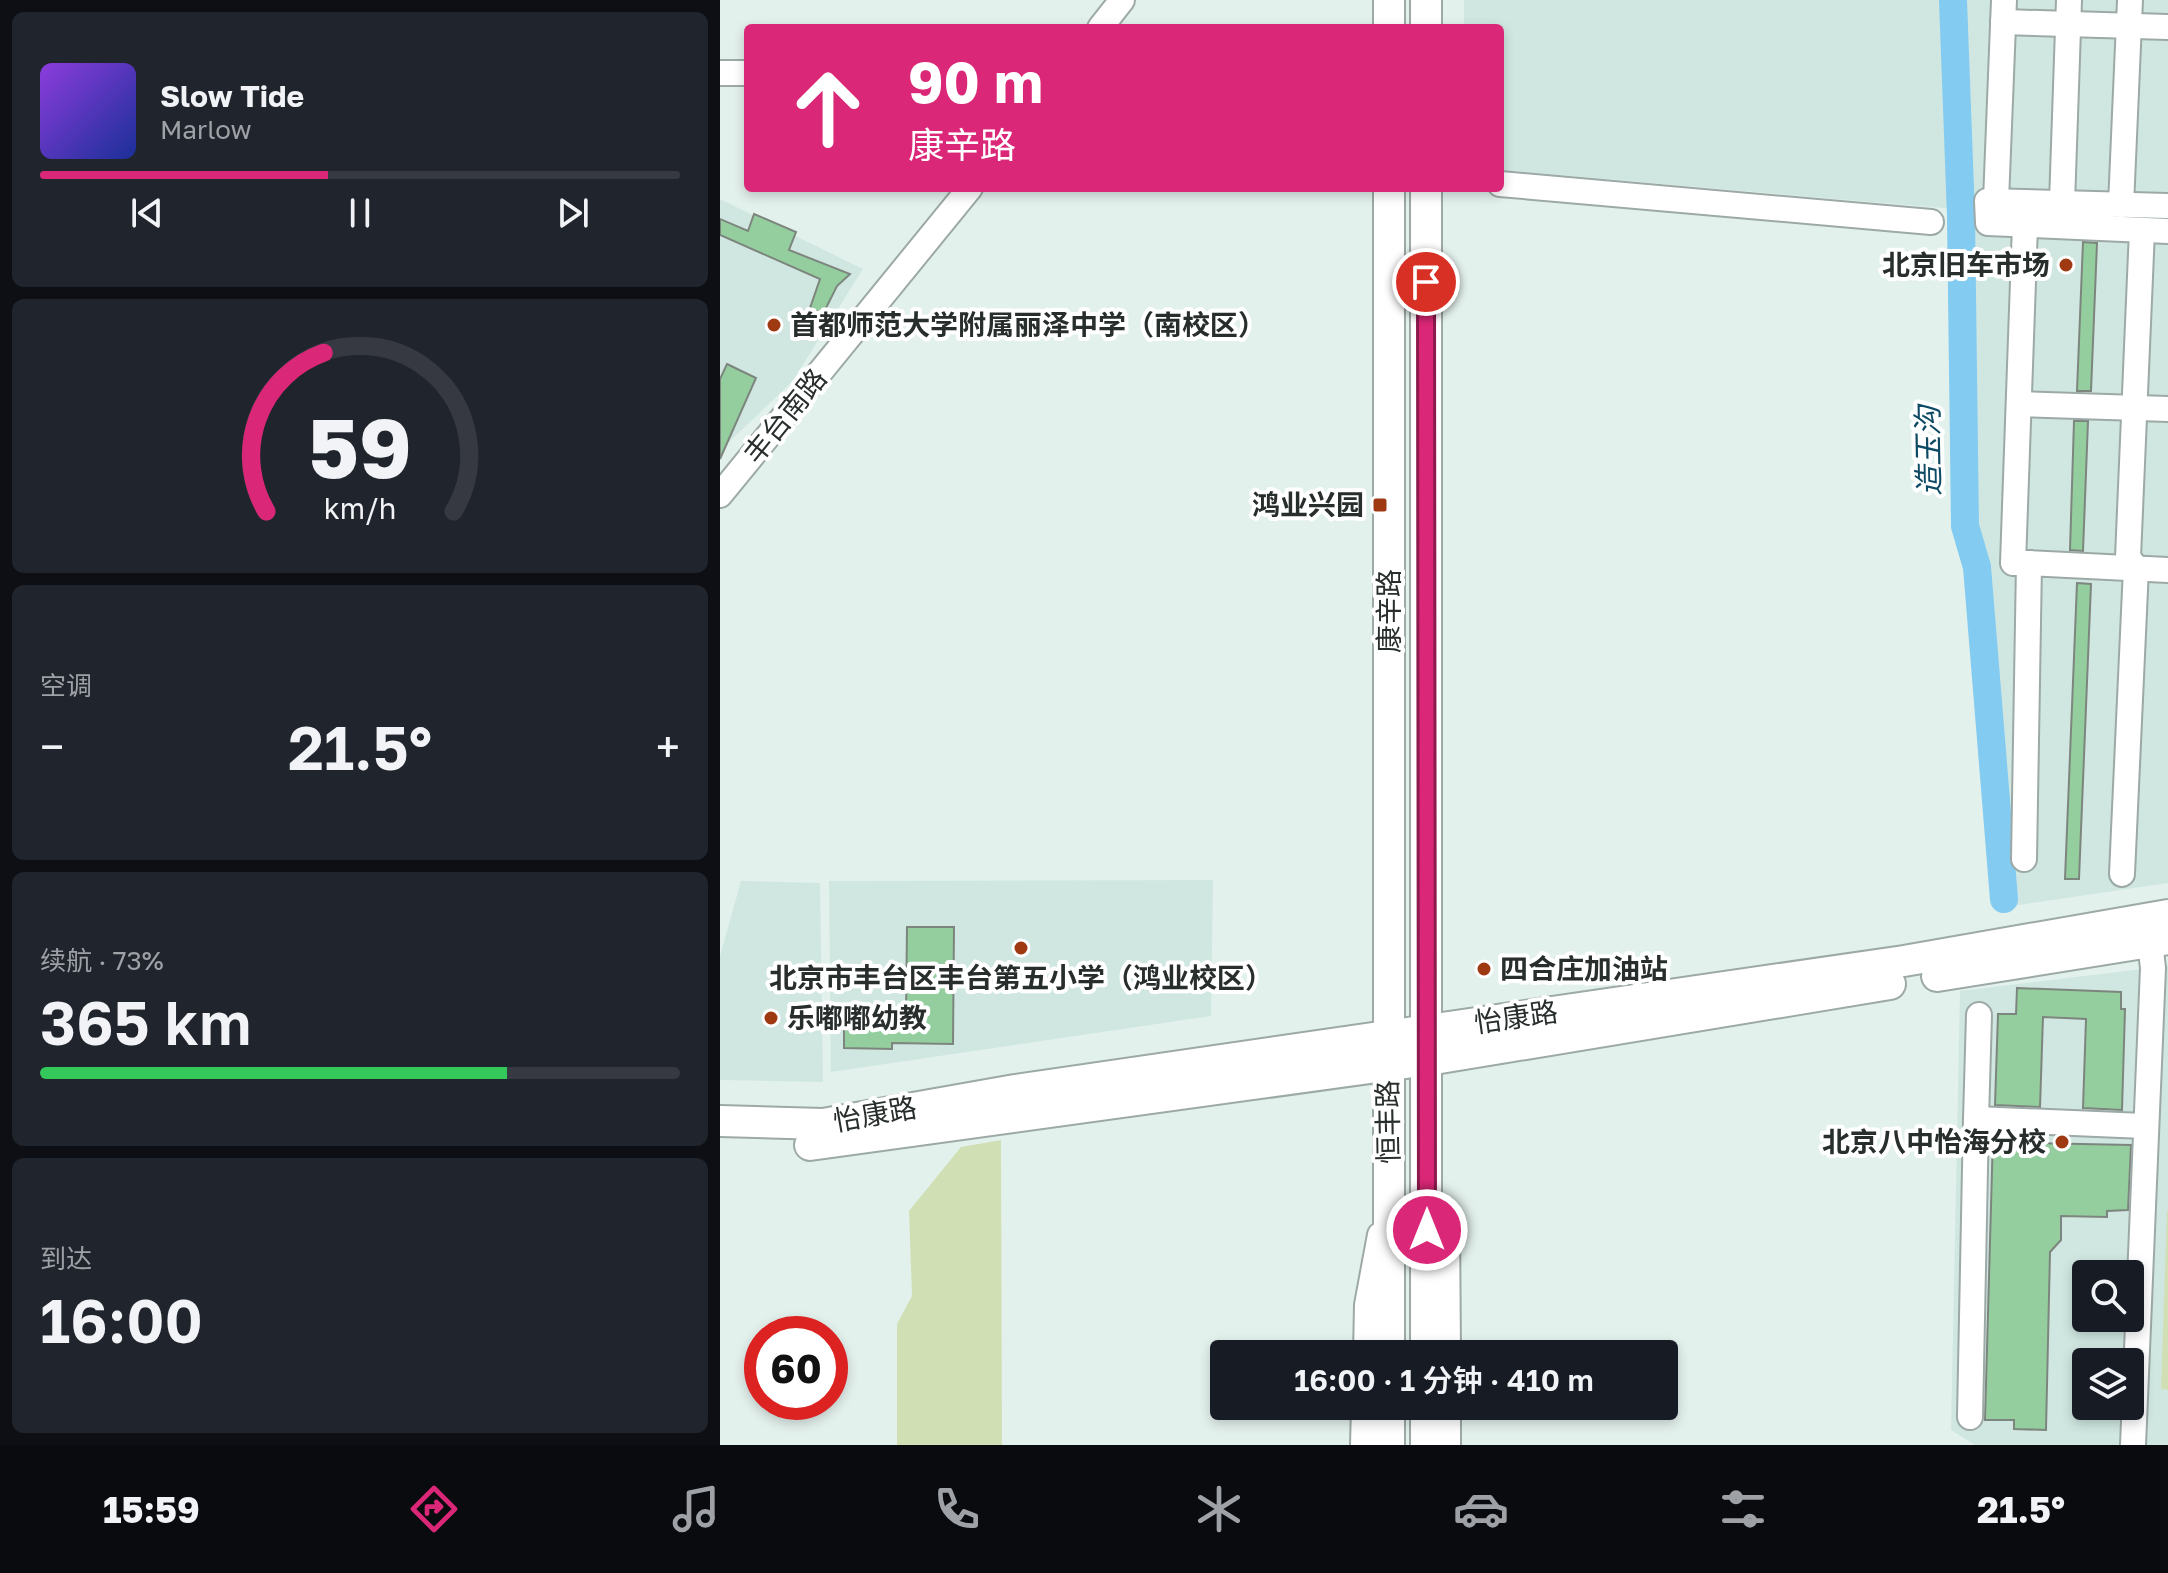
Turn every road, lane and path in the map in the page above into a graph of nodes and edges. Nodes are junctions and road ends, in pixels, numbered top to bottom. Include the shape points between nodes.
1 (1122, 0) edge
2 (1389, 0) edge
3 (1426, 0) edge
4 (2130, 0) edge
5 (2004, 11) edge
6 (2069, 12) edge
7 (1103, 24) edge
8 (1389, 24) edge
9 (1426, 24) edge
10 (2129, 26) junction
11 (2168, 27) edge
12 (720, 73) edge
13 (744, 73) edge
14 (1504, 184) edge
15 (967, 192) edge
16 (1389, 192) edge
17 (1426, 192) edge
18 (1996, 201) junction
19 (2062, 203) junction
20 (2121, 205) junction
21 (2168, 206) edge
22 (1931, 222) dead end
23 (2025, 225) junction
24 (2142, 230) junction
25 (2168, 231) edge
26 (2019, 404) junction
27 (2134, 408) junction
28 (2168, 409) edge
29 (720, 495) edge
30 (2029, 563) junction
31 (2136, 568) junction
32 (2168, 570) edge
33 (2024, 859) dead end
34 (2122, 874) dead end
35 (2168, 915) edge
36 (2159, 941) edge
37 (1979, 1015) dead end
38 (1427, 1029) junction
39 (1388, 1050) junction
40 (1428, 1060) junction
41 (1976, 1119) junction
42 (720, 1121) edge
43 (2144, 1126) junction
44 (720, 1140) edge
45 (1389, 1186) junction
46 (1427, 1199) junction
47 (1366, 1340) edge
48 (1389, 1340) edge
49 (1426, 1340) edge
50 (1448, 1340) edge
51 (1970, 1417) dead end
52 (1364, 1420) edge
53 (1389, 1420) edge
54 (1426, 1420) edge
55 (1448, 1420) edge
56 (1363, 1445) edge
57 (1389, 1445) edge
58 (1426, 1445) edge
59 (1448, 1445) edge
60 (2133, 1445) edge

1 - 7 street
2 - 8 main road
3 - 9 main road
4 - 10 street
5 - 6 street
5 - 18 street
6 - 10 street
6 - 19 street
10 - 11 street
10 - 20 street
12 - 13 street
14 - 22 street
15 - 29 street, 丰台南路
16 - 39 main road, 康辛路
17 - 38 main road, 康辛路
18 - 19 street
18 - 23 street via 1987,201 1988,223
19 - 20 street
20 - 21 street
23 - 24 street
23 - 26 street
24 - 25 street
24 - 27 street
26 - 27 street
26 - 30 street via 2013,563
27 - 28 street
27 - 31 street via 2128,557
30 - 31 street
30 - 33 street
31 - 32 street
31 - 34 street
35 - 38 main road, 怡康路 via 1904,961
36 - 40 main road, 怡康路
36 - 43 street
37 - 41 street
38 - 39 main road, 怡康路
38 - 40 main road, 恒丰路
39 - 40 main road, 怡康路
39 - 42 main road, 怡康路 via 1015,1090 823,1124
39 - 44 main road, 怡康路 via 852,1140 810,1145
39 - 45 main road, 恒丰路
40 - 46 main road, 恒丰路
41 - 43 street
41 - 51 street
43 - 60 street
45 - 47 street via 1367,1305
45 - 48 main road, 恒丰路
46 - 49 main road, 恒丰路
46 - 50 street via 1447,1220
52 - 56 street
53 - 57 main road
54 - 58 main road
55 - 59 street

